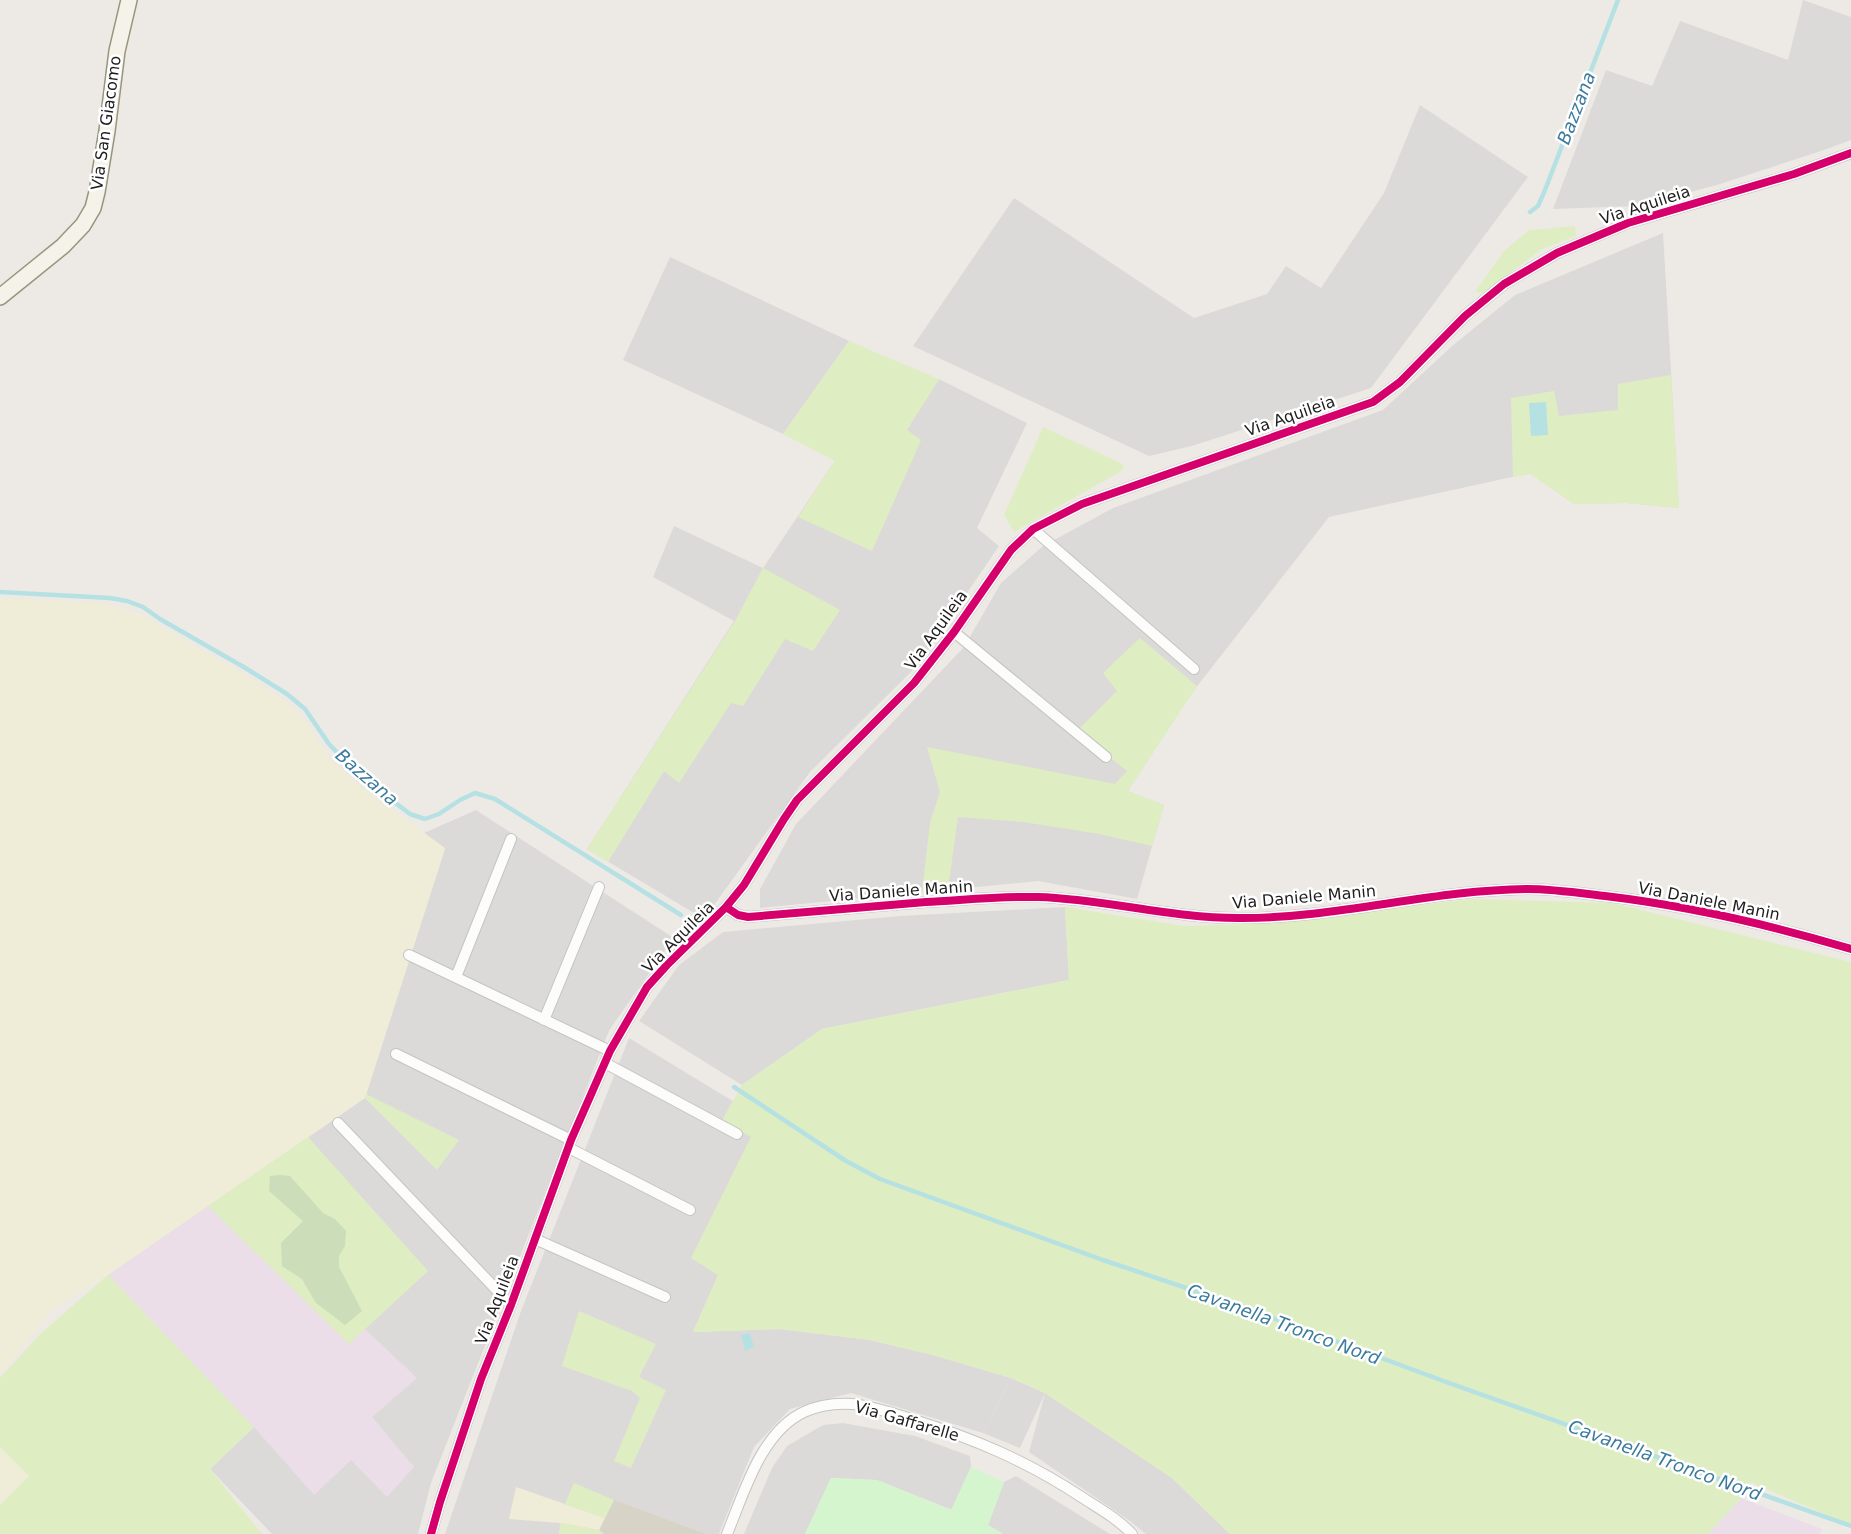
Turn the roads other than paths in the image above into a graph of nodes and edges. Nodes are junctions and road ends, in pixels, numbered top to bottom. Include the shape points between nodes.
1 (129, 0) edge
2 (1851, 154) edge
3 (0, 297) edge
4 (1033, 529) junction
5 (954, 632) junction
6 (1194, 669) dead end
7 (1106, 757) dead end
8 (511, 839) dead end
9 (599, 887) dead end
10 (726, 907) junction
11 (1851, 949) edge
12 (409, 955) dead end
13 (456, 977) junction
14 (544, 1020) junction
15 (610, 1051) junction
16 (396, 1054) dead end
17 (605, 1063) junction
18 (338, 1123) dead end
19 (737, 1134) dead end
20 (570, 1144) junction
21 (690, 1210) dead end
22 (535, 1239) junction
23 (665, 1297) dead end
24 (511, 1305) junction
25 (432, 1534) edge
26 (727, 1534) edge
27 (1132, 1534) edge

1 - 3 street, Via San Giacomo via 117,51 99,182 92,208 83,225 63,246
2 - 4 street, Via Aquileia via 1628,223 1557,252 1504,284 1471,311 1400,382 1373,402 1082,504
4 - 5 street, Via Aquileia via 1011,550
4 - 6 street
5 - 7 street
5 - 10 street, Via Aquileia via 914,683 797,800 744,885
8 - 13 street
9 - 14 street
10 - 11 street, Via Daniele Manin via 748,917 1036,897 1239,918 1528,889 1659,903 1746,921
10 - 15 street, Via Aquileia via 647,987
12 - 13 street
13 - 14 street
14 - 15 street
15 - 17 street, Via Aquileia
16 - 20 street
17 - 19 street
17 - 20 street, Via Aquileia
18 - 24 street
20 - 21 street
20 - 22 street, Via Aquileia
22 - 23 street
22 - 24 street, Via Aquileia
24 - 25 street, Via Aquileia via 481,1379
26 - 27 street, Via Gaffarelle via 767,1445 783,1426 803,1412 822,1405 852,1404 948,1430 1005,1453 1060,1482

